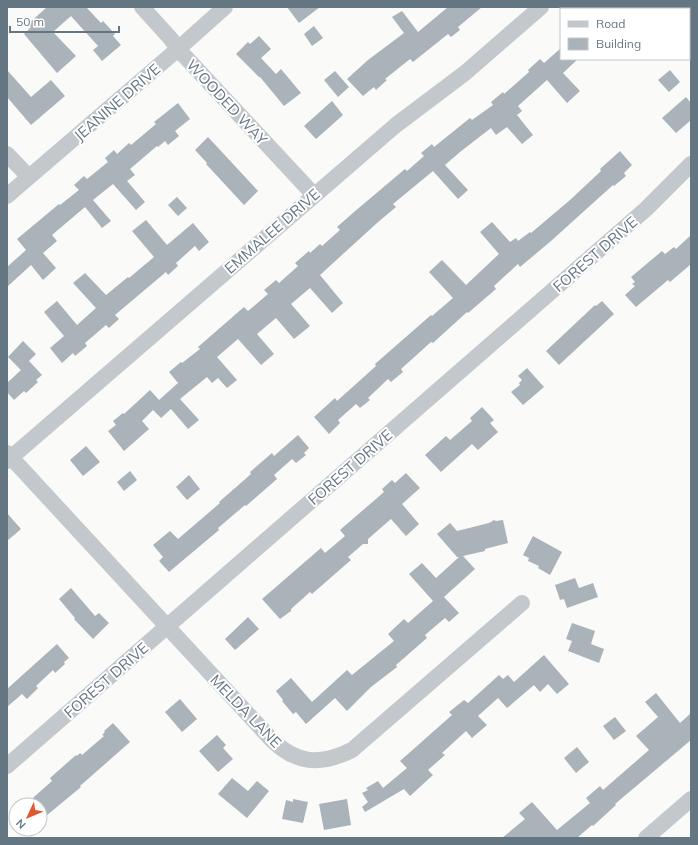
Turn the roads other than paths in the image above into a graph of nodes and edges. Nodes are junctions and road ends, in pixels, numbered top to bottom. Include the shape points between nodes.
1 (142, 7) edge
2 (225, 7) edge
3 (541, 7) edge
4 (178, 49) junction
5 (7, 154) edge
6 (691, 164) edge
7 (29, 177) junction
8 (314, 195) junction
9 (7, 196) edge
10 (8, 457) edge
11 (522, 603) dead end
12 (167, 627) junction
13 (7, 766) edge
14 (691, 799) edge
15 (646, 838) edge

1 - 4 street, WOODED WAY
2 - 4 street, JEANINE DRIVE
3 - 8 street, EMMALEE DRIVE via 466,73 396,125
4 - 7 street, JEANINE DRIVE
4 - 8 street, WOODED WAY
5 - 7 street
6 - 12 street, FOREST DRIVE via 646,209
7 - 9 street, JEANINE DRIVE
8 - 10 street, EMMALEE DRIVE
10 - 12 street, MELDA LANE
11 - 12 street, MELDA LANE via 352,750 323,760 308,760 280,748
12 - 13 street, FOREST DRIVE
14 - 15 street

